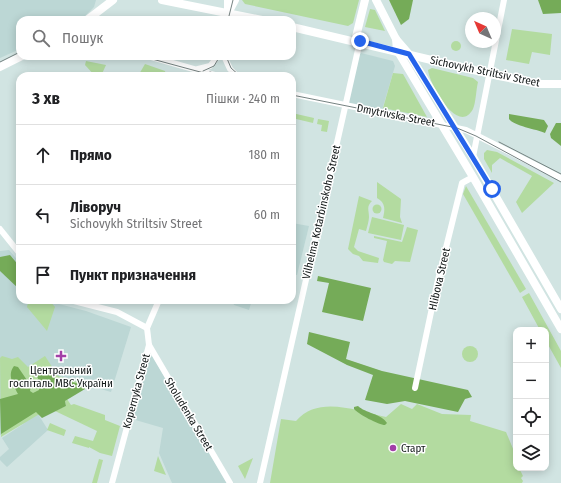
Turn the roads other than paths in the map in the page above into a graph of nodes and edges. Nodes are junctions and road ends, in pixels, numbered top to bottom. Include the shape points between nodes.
1 (113, 0) edge
2 (162, 0) edge
3 (228, 0) edge
4 (235, 0) edge
5 (365, 0) edge
6 (376, 0) edge
7 (504, 0) edge
8 (92, 16) edge
9 (223, 16) edge
10 (227, 16) edge
11 (227, 16) edge
12 (296, 27) edge
13 (396, 39) junction
14 (357, 41) junction
15 (397, 50) junction
16 (409, 54) junction
17 (16, 59) edge
18 (162, 60) edge
19 (216, 60) edge
20 (226, 60) edge
21 (0, 67) edge
22 (192, 69) junction
23 (202, 72) edge
24 (233, 72) edge
25 (490, 74) junction
26 (561, 84) edge
27 (296, 95) edge
28 (345, 105) junction
29 (440, 123) junction
30 (453, 126) junction
31 (477, 134) junction
32 (473, 157) junction
33 (473, 176) junction
34 (561, 178) edge
35 (0, 229) edge
36 (16, 249) edge
37 (86, 304) edge
38 (157, 304) edge
39 (561, 309) edge
40 (147, 328) junction
41 (561, 329) edge
42 (149, 345) junction
43 (415, 388) dead end
44 (112, 483) edge
45 (230, 483) edge
46 (260, 483) edge

1 - 8 main road
2 - 9 main road
3 - 10 main road
4 - 11 main road
5 - 14 main road
6 - 13 main road
7 - 25 street
12 - 14 main road, Sichovykh Striltsiv Street
13 - 15 main road
13 - 16 main road
14 - 15 main road, Sichovykh Striltsiv Street
14 - 28 street, Vilhelma Kotarbinskoho Street
15 - 16 main road, Sichovykh Striltsiv Street
15 - 29 main road
16 - 25 main road, Sichovykh Striltsiv Street
16 - 30 main road
17 - 21 main road
18 - 22 street
19 - 22 street via 207,68
20 - 24 street
22 - 23 street
25 - 26 main road, Sichovykh Striltsiv Street via 538,84
25 - 31 street
27 - 28 street, Dmytrivska Street
28 - 29 street, Dmytrivska Street
28 - 46 street, Vilhelma Kotarbinskoho Street
29 - 30 street, Dmytrivska Street
29 - 33 main road
30 - 31 street, Dmytrivska Street
30 - 32 main road
31 - 32 street
31 - 34 street, Dmytrivska Street
32 - 39 main road
33 - 41 main road
33 - 43 street, Hlibova Street via 462,183
35 - 36 street
37 - 40 street via 117,312
38 - 40 street, Kopernyka Street
40 - 42 street, Kopernyka Street
42 - 44 street, Kopernyka Street
42 - 45 street, Sholudenka Street

